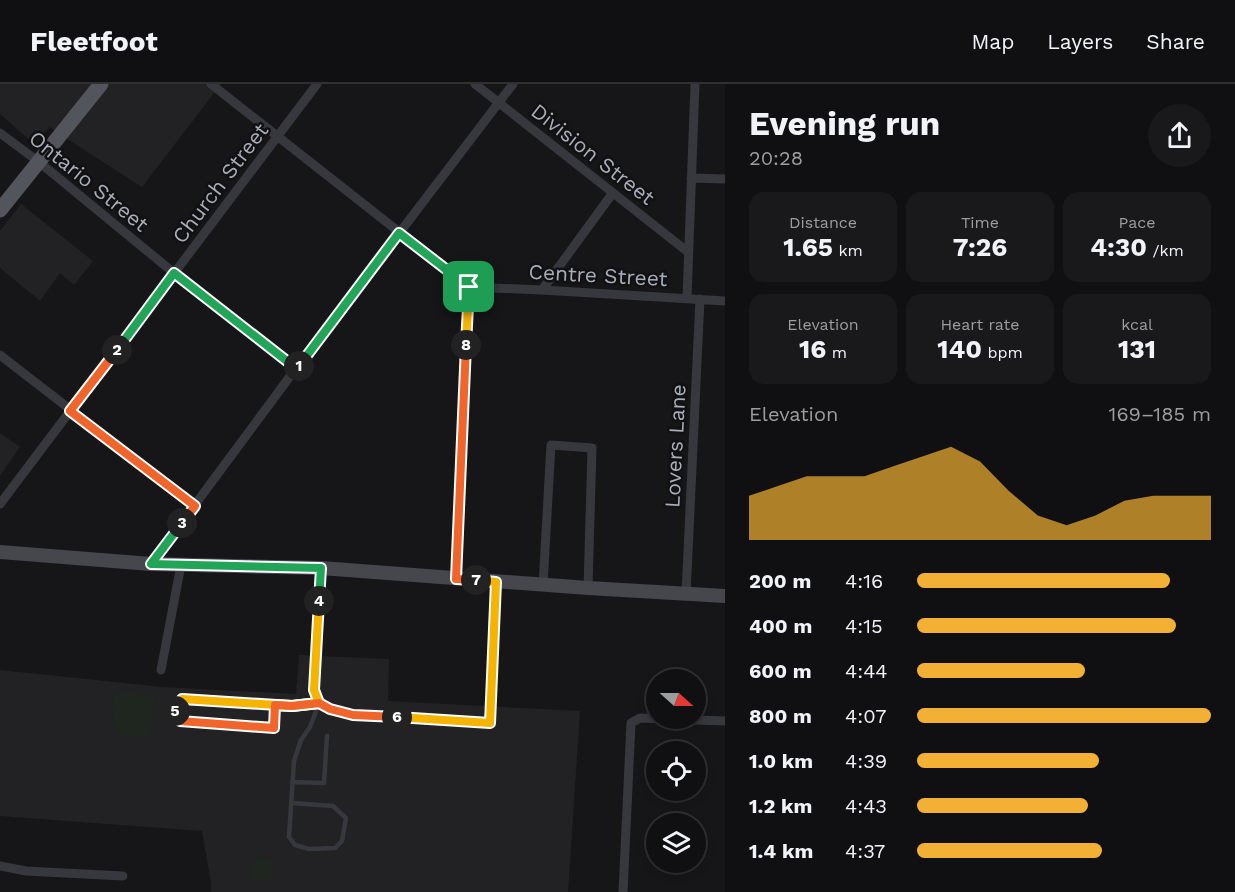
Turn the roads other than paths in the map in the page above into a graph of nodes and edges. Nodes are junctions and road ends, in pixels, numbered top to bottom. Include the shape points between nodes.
1 (101, 84) edge
2 (211, 84) edge
3 (317, 84) edge
4 (475, 84) edge
5 (513, 84) edge
6 (695, 84) edge
7 (498, 102) junction
8 (0, 133) edge
9 (277, 137) junction
10 (39, 162) junction
11 (691, 178) junction
12 (725, 179) edge
13 (612, 194) junction
14 (0, 210) edge
15 (399, 233) junction
16 (688, 252) junction
17 (174, 273) junction
18 (469, 287) junction
19 (542, 290) junction
20 (687, 298) junction
21 (700, 299) junction
22 (725, 301) edge
23 (0, 355) edge
24 (297, 369) junction
25 (70, 411) junction
26 (0, 504) edge
27 (195, 506) junction
28 (0, 552) edge
29 (151, 564) junction
30 (181, 565) junction
31 (321, 568) junction
32 (456, 579) junction
33 (496, 582) junction
34 (543, 585) junction
35 (588, 588) junction
36 (686, 594) junction
37 (725, 596) edge
38 (161, 670) dead end
39 (319, 703) junction
40 (275, 705) junction
41 (725, 721) edge
42 (327, 736) dead end
43 (292, 782) junction
44 (291, 803) junction
45 (0, 866) edge
46 (123, 876) dead end
47 (623, 892) edge

1 - 10 main road
2 - 9 street
3 - 9 street, Church Street
4 - 7 street, Division Street
5 - 7 street
6 - 11 street
7 - 13 street, Division Street
7 - 15 street
8 - 10 street, Ontario Street
9 - 15 street
9 - 17 street, Church Street
10 - 14 main road
10 - 17 street, Ontario Street
11 - 12 street
11 - 16 street
13 - 16 street, Division Street
13 - 19 street
15 - 18 street
15 - 24 street
16 - 20 street
17 - 24 street, Ontario Street
17 - 25 street, Church Street
18 - 19 street, Centre Street
18 - 32 street
19 - 20 street, Centre Street
20 - 21 street, Centre Street
21 - 22 street, Centre Street
21 - 36 street, Lovers Lane
23 - 25 street
24 - 27 street
25 - 26 street, Church Street
25 - 27 street
27 - 29 street
28 - 29 main road
29 - 30 main road
30 - 31 main road
30 - 38 street
31 - 32 main road
31 - 39 lane via 314,690
32 - 33 main road
33 - 34 main road
33 - 39 lane via 490,723 353,715
34 - 35 main road
34 - 35 street via 551,445 571,445 592,448
35 - 36 main road
36 - 37 main road
39 - 40 lane
39 - 43 lane via 300,740
40 - 40 lane via 182,699 174,709 180,721 274,728
41 - 47 street via 640,718 631,723
42 - 43 lane via 324,783
43 - 44 lane
44 - 44 lane via 289,837 295,845 335,849 342,841 346,818 333,806
45 - 46 street

